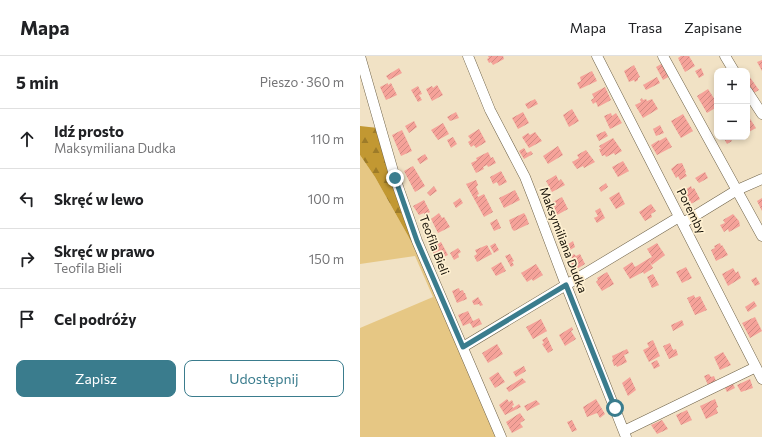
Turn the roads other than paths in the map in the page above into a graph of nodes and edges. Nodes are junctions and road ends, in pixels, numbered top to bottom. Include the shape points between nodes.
1 (360, 56) edge
2 (468, 56) edge
3 (597, 56) edge
4 (663, 56) edge
5 (725, 56) edge
6 (732, 68) edge
7 (750, 96) edge
8 (762, 114) edge
9 (762, 179) edge
10 (738, 190) junction
11 (681, 220) junction
12 (762, 236) edge
13 (566, 285) junction
14 (463, 347) junction
15 (756, 367) junction
16 (762, 379) edge
17 (625, 434) edge
18 (501, 437) edge

1 - 14 street, Teofila Bieli via 397,185 417,241
2 - 13 street, Maksymiliana Dudka via 490,110 525,177
3 - 11 street, Poremby
4 - 10 street
5 - 6 street
7 - 8 street
9 - 10 street
10 - 11 street
10 - 12 street
11 - 13 street
11 - 15 street, Poremby
13 - 14 street
13 - 17 street, Maksymiliana Dudka
14 - 18 street, Teofila Bieli
15 - 16 street, Poremby
15 - 17 street

